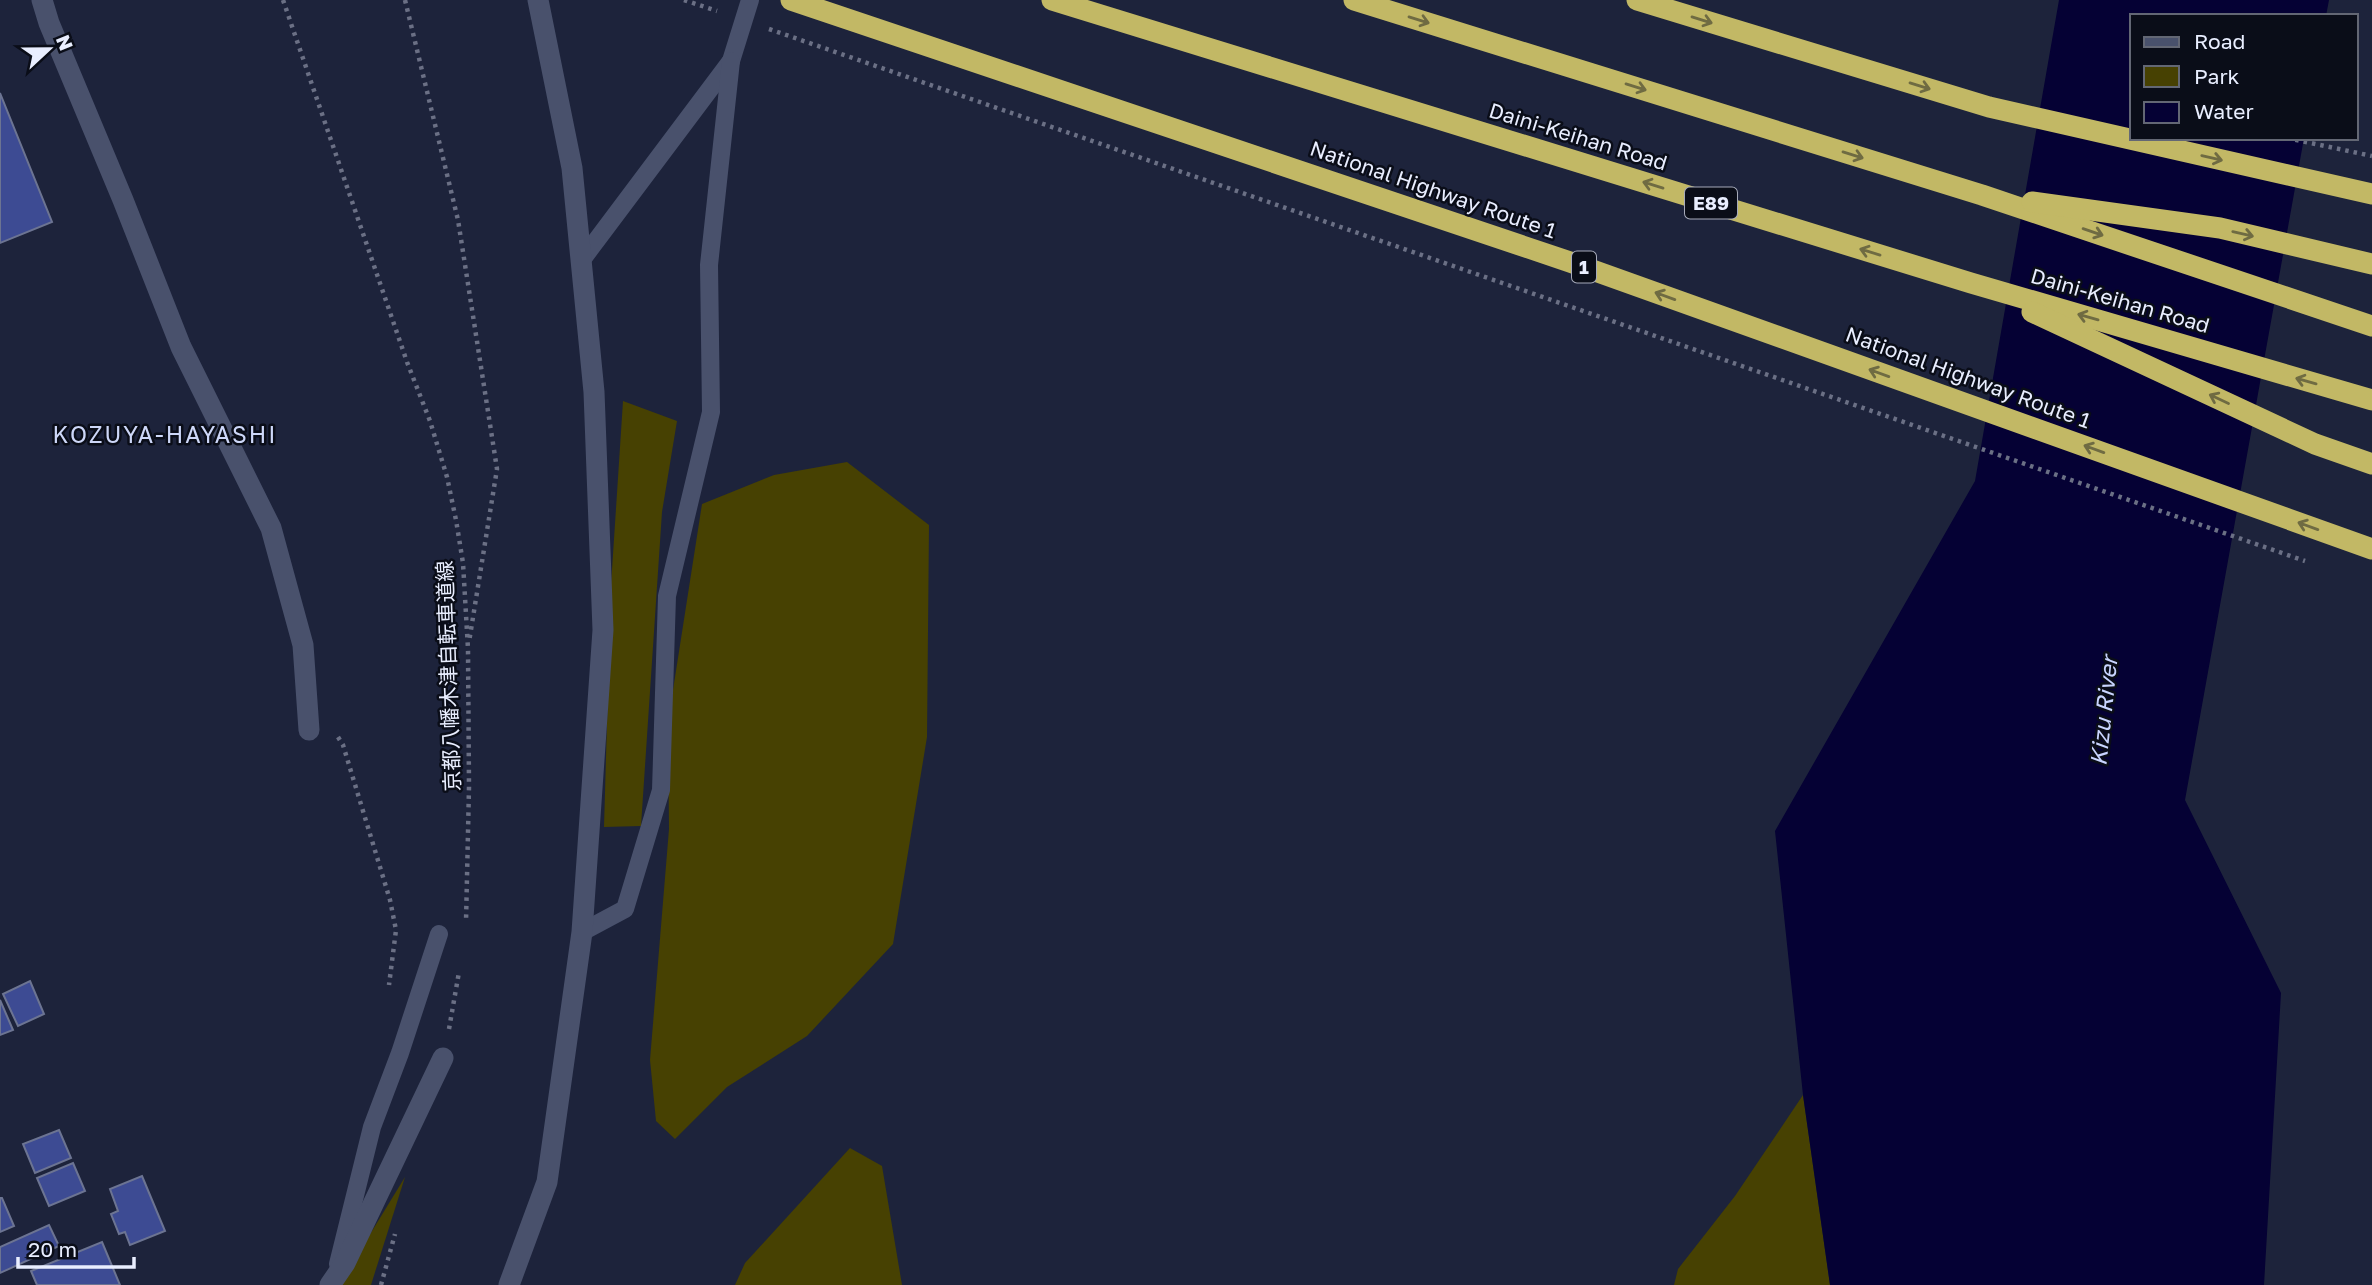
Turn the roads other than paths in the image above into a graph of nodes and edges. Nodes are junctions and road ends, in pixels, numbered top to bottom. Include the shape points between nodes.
1 (42, 0) edge
2 (538, 0) edge
3 (751, 0) edge
4 (791, 0) edge
5 (1052, 0) edge
6 (1354, 0) edge
7 (1637, 0) edge
8 (731, 61) junction
9 (2130, 139) edge
10 (2134, 140) edge
11 (2372, 194) edge
12 (1982, 195) junction
13 (582, 261) junction
14 (2372, 264) edge
15 (1971, 283) junction
16 (2372, 326) edge
17 (2372, 400) edge
18 (2372, 464) edge
19 (2372, 549) edge
20 (309, 730) dead end
21 (582, 932) junction
22 (439, 933) dead end
23 (443, 1058) road end
24 (333, 1283) edge
25 (509, 1285) edge

1 - 20 street via 181,347 271,528 303,645
2 - 13 street via 572,168
3 - 8 lane
19 -> 4 highway, National Highway Route 1 / 1 via 1583,266
15 -> 5 highway, Daini-Keihan Road / E89
6 -> 12 highway
7 -> 9 highway via 1989,107
8 - 13 lane
8 - 21 lane via 709,265 711,412 667,596 661,790 625,909
10 -> 11 highway
12 -> 14 highway via 2220,228
12 -> 16 highway
13 - 21 street via 594,392 603,630
17 -> 15 highway, Daini-Keihan Road / E89
18 -> 15 highway via 2315,444
21 - 25 street via 547,1182
22 - 24 lane via 372,1127
23 - 24 street

